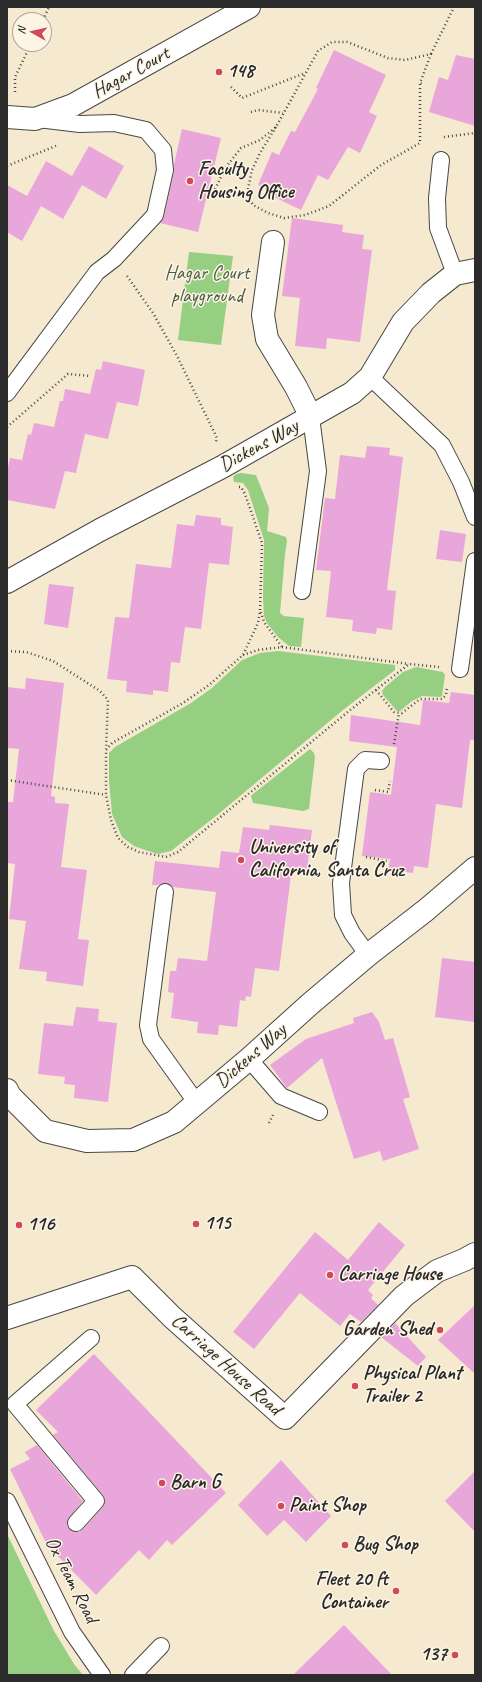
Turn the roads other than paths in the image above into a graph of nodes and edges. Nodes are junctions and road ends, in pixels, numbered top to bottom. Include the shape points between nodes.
1 (249, 7) edge
2 (19, 118) edge
3 (441, 160) dead end
4 (273, 242) dead end
5 (465, 272) edge
6 (370, 377) junction
7 (7, 393) edge
8 (311, 417) junction
9 (475, 517) edge
10 (475, 560) edge
11 (7, 582) edge
12 (302, 591) dead end
13 (455, 669) road end
14 (381, 761) dead end
15 (475, 868) edge
16 (165, 892) dead end
17 (368, 955) junction
18 (249, 1059) junction
19 (7, 1090) edge
20 (196, 1102) junction
21 (319, 1112) dead end
22 (475, 1254) edge
23 (7, 1318) edge
24 (91, 1338) dead end
25 (7, 1502) edge
26 (76, 1523) dead end
27 (161, 1646) dead end
28 (102, 1675) edge
29 (133, 1675) edge

1 - 2 street, Hagar Court via 73,105
2 - 7 lane via 80,124 114,123 146,130 163,150 165,170 155,216 114,259 97,272
3 - 5 lane via 437,198 438,228
4 - 8 street via 262,315 267,339
5 - 6 street, Dickens Way via 431,293 403,322
6 - 8 street, Dickens Way via 352,393
6 - 9 lane via 442,445
8 - 11 street, Dickens Way
8 - 12 lane via 318,471
10 - 13 lane
14 - 17 lane via 365,760 356,769 341,883 343,915
15 - 17 street, Dickens Way
16 - 20 lane via 148,1025 151,1039
17 - 18 street, Dickens Way
18 - 20 street, Dickens Way
18 - 21 lane via 281,1096
19 - 20 street, Dickens Way via 45,1131 87,1141 133,1140 174,1122
22 - 23 street, Carriage House Road via 437,1271 404,1296 285,1418 172,1317 132,1277
24 - 26 lane via 15,1404 96,1501
25 - 28 lane, Ox Team Road via 72,1632
27 - 29 lane

